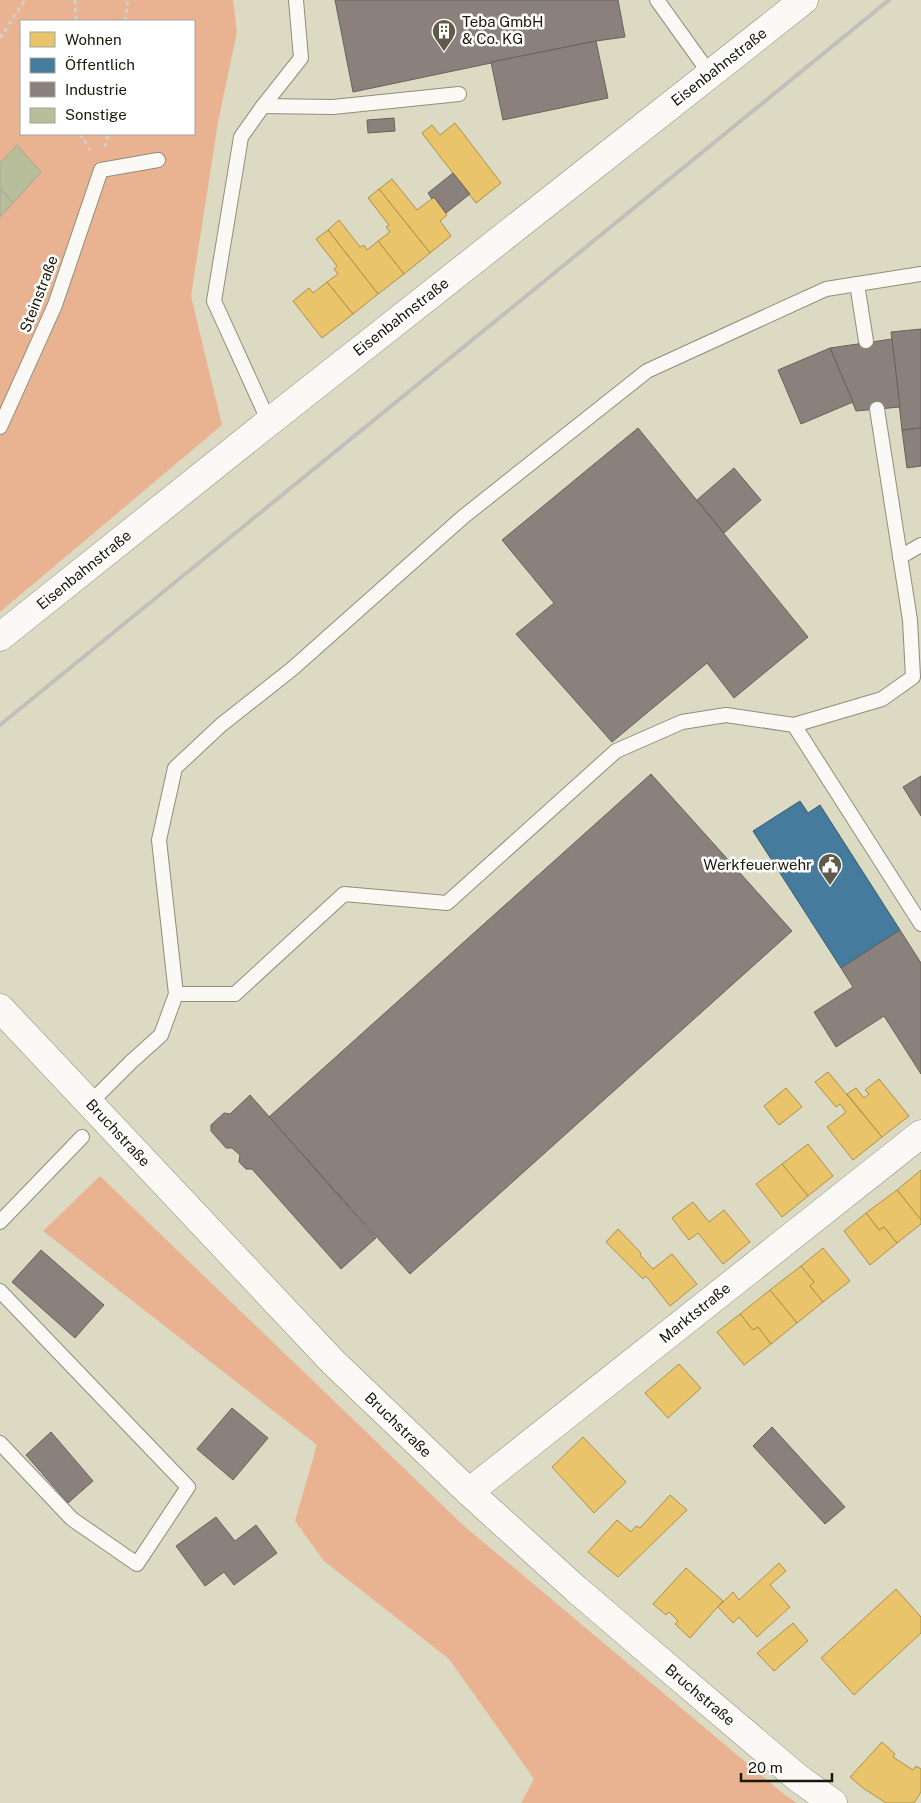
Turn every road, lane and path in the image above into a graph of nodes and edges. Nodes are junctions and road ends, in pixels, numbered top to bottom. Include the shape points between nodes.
1 (25, 0) edge
2 (76, 0) edge
3 (128, 0) edge
4 (296, 0) edge
5 (657, 0) edge
6 (804, 0) edge
7 (76, 20) edge
8 (126, 20) edge
9 (0, 38) edge
10 (710, 74) junction
11 (460, 94) dead end
12 (263, 106) junction
13 (158, 160) dead end
14 (921, 274) edge
15 (857, 284) junction
16 (866, 341) dead end
17 (877, 409) dead end
18 (269, 422) junction
19 (0, 427) edge
20 (921, 545) edge
21 (900, 557) junction
22 (0, 637) edge
23 (794, 725) junction
24 (921, 924) edge
25 (176, 994) junction
26 (0, 1008) edge
27 (90, 1103) junction
28 (921, 1134) edge
29 (82, 1137) dead end
30 (0, 1222) edge
31 (0, 1290) edge
32 (0, 1443) edge
33 (469, 1492) junction
34 (833, 1803) edge

1 - 9 path
2 - 7 path
3 - 8 path
4 - 12 lane via 301,58
5 - 10 lane
6 - 10 street, Eisenbahnstraße
10 - 18 street, Eisenbahnstraße
11 - 12 lane via 333,107
12 - 18 lane via 241,137 214,301
13 - 19 lane, Steinstraße via 101,170 55,304
14 - 15 lane
15 - 16 lane
15 - 25 lane via 826,288 647,371 463,517 175,768 159,840
17 - 21 lane
18 - 22 street, Eisenbahnstraße
20 - 21 lane
21 - 23 lane via 910,620 912,677 882,699
23 - 24 lane
23 - 25 lane via 726,715 682,722 616,751 447,903 344,894 235,994
25 - 27 lane via 161,1035
26 - 27 street, Bruchstraße
27 - 33 street, Bruchstraße via 333,1362
28 - 33 street, Marktstraße
29 - 30 lane
31 - 32 lane via 188,1487 137,1564 72,1519
33 - 34 street, Bruchstraße via 652,1654 798,1778

